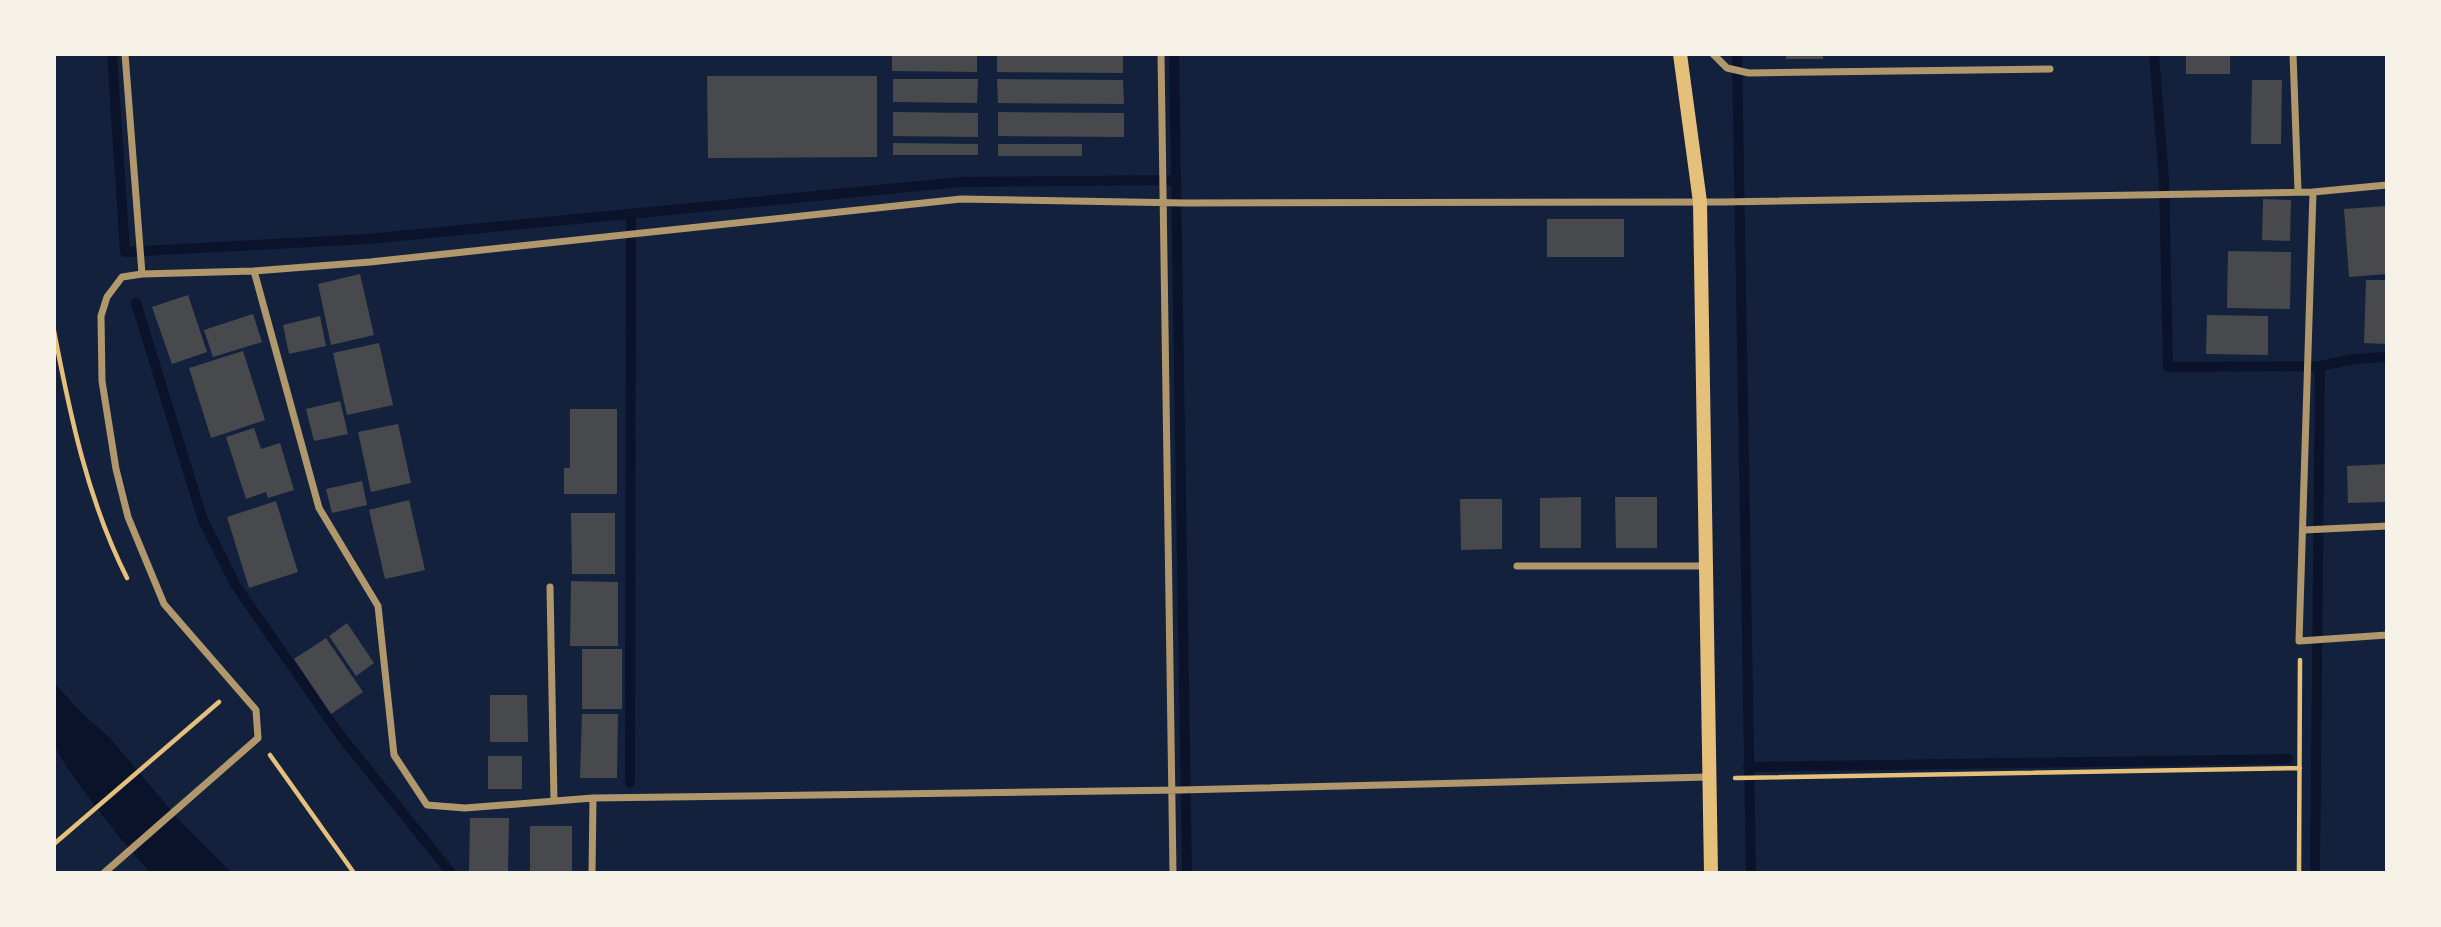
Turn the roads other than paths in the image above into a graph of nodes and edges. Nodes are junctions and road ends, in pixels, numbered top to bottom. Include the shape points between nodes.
1 (125, 54) edge
2 (1161, 54) edge
3 (1680, 54) edge
4 (1713, 54) edge
5 (2294, 54) edge
6 (2050, 68) dead end
7 (2387, 185) edge
8 (2298, 191) junction
9 (2313, 192) junction
10 (1166, 202) junction
11 (1700, 202) junction
12 (254, 271) junction
13 (142, 274) junction
14 (2387, 526) edge
15 (2307, 529) junction
16 (1517, 566) dead end
17 (1705, 566) junction
18 (550, 587) dead end
19 (2387, 635) edge
20 (1709, 778) junction
21 (1176, 790) junction
22 (593, 798) junction
23 (554, 800) junction
24 (104, 873) edge
25 (592, 873) edge
26 (1173, 873) edge
27 (1711, 873) edge

1 - 13 street
2 - 10 street
3 - 11 main road
4 - 6 street via 1727,68 1749,73
5 - 8 street
7 - 9 street
8 - 9 street
8 - 11 street
9 - 15 street
10 - 11 street
10 - 12 street via 961,199
10 - 21 street
11 - 17 main road
12 - 13 street
12 - 23 street via 320,508 378,606 394,755 427,805 465,808
13 - 24 street via 122,277 107,297 101,316 102,381 116,469 128,517 164,604 256,710 258,738
14 - 15 street
15 - 19 street via 2300,641
16 - 17 street
17 - 20 main road
18 - 23 street
20 - 21 street
20 - 27 main road
21 - 22 street
21 - 26 street
22 - 23 street
22 - 25 street

